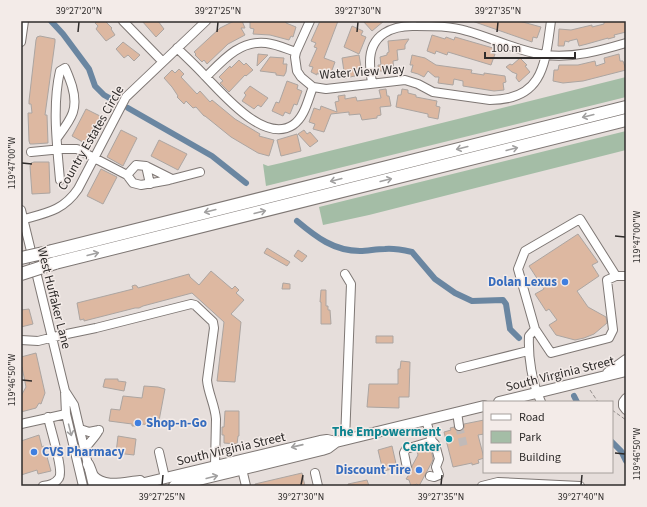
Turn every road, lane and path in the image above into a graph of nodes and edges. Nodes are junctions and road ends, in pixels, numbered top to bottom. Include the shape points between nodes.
1 (24, 21) edge
2 (123, 21) edge
3 (310, 21) edge
4 (551, 21) edge
5 (203, 22) edge
6 (21, 42) edge
7 (626, 43) edge
8 (177, 48) junction
9 (296, 52) junction
10 (546, 55) junction
11 (162, 62) junction
12 (206, 77) junction
13 (372, 83) junction
14 (313, 87) junction
15 (626, 107) edge
16 (626, 120) edge
17 (57, 138) junction
18 (58, 149) junction
19 (31, 152) dead end
20 (94, 158) junction
21 (146, 166) junction
22 (200, 172) dead end
23 (127, 175) junction
24 (172, 179) junction
25 (60, 180) dead end
26 (150, 184) junction
27 (21, 210) edge
28 (22, 220) edge
29 (21, 258) edge
30 (21, 274) edge
31 (345, 274) dead end
32 (616, 276) junction
33 (626, 276) edge
34 (535, 329) junction
35 (52, 338) junction
36 (21, 340) edge
37 (528, 351) junction
38 (626, 360) edge
39 (460, 368) dead end
40 (626, 371) edge
41 (603, 377) junction
42 (590, 390) dead end
43 (65, 391) junction
44 (539, 397) edge
45 (626, 398) edge
46 (507, 401) edge
47 (597, 401) edge
48 (483, 406) edge
49 (626, 410) edge
50 (613, 411) edge
51 (457, 412) junction
52 (66, 414) junction
53 (48, 417) junction
54 (426, 420) junction
55 (626, 420) edge
56 (21, 424) edge
57 (459, 426) tunnel mouth
58 (80, 428) junction
59 (340, 441) junction
60 (432, 441) junction
61 (85, 449) junction
62 (158, 452) dead end
63 (88, 464) junction
64 (215, 465) junction
65 (407, 468) dead end
66 (242, 469) junction
67 (315, 473) dead end
68 (430, 476) dead end
69 (162, 479) junction
70 (42, 486) edge
71 (83, 486) edge
72 (93, 486) edge
73 (132, 486) edge
74 (174, 486) edge
75 (246, 486) edge
76 (318, 486) edge
77 (482, 486) edge
78 (580, 486) edge

1 - 6 street
2 - 11 street
3 - 9 street, Water View Way
4 - 10 street, Water View Way
5 - 8 street, Country Estates Circle
7 - 10 street via 577,56
8 - 11 street, Country Estates Circle
8 - 12 street
9 - 12 street via 267,43 244,46 230,54
9 - 14 street, Water View Way via 297,70 304,81
10 - 13 street, Water View Way via 535,82 522,93 506,99 490,100 433,92 405,80
10 - 13 street via 456,28 400,26 386,32 373,47 370,61
11 - 20 street, Country Estates Circle via 126,97
12 - 14 street via 243,113 274,129 288,127 298,120
13 - 14 street, Water View Way via 326,89
15 -> 29 highway, bridge
30 -> 16 highway, bridge via 55,263
17 - 17 street via 58,83 60,71 65,68 76,104
17 - 18 street
18 - 19 street
18 - 20 street via 77,149
18 - 25 street
20 - 23 street
20 - 28 street, Country Estates Circle via 78,189 68,201 49,213
21 - 23 street via 136,165
21 - 24 street
21 - 26 street
22 - 24 street
23 - 26 street via 133,183
24 - 26 street
27 - 28 street, West Huffaker Lane
28 - 35 street, West Huffaker Lane
31 - 59 street via 351,284
32 - 33 street
32 - 34 street via 607,280 613,330 610,338 551,353
32 - 34 street via 580,219 525,251 518,269
34 - 37 street via 529,336
35 - 36 street via 34,342
35 - 43 street, West Huffaker Lane
35 - 64 street via 194,305 212,322 214,328 207,387 216,418
37 - 39 street
37 - 44 street
38 - 41 main road
40 - 41 main road, South Virginia Street
41 - 44 main road, South Virginia Street
42 - 47 path
43 - 52 street, West Huffaker Lane
43 - 58 street, West Huffaker Lane via 74,405
44 - 46 main road, South Virginia Street
45 - 49 street via 623,406
48 - 51 main road, South Virginia Street
50 - 55 path
51 - 54 main road, South Virginia Street
51 - 57 street
52 - 53 street
52 -> 71 street, West Huffaker Lane
53 - 56 street
53 - 70 street via 61,470 58,480
54 - 59 main road, South Virginia Street
54 - 60 street
58 - 61 street, West Huffaker Lane
58 - 61 street via 89,432 98,430
59 -> 64 main road, South Virginia Street via 320,441
59 - 66 main road, South Virginia Street via 322,450
60 - 65 street via 406,449 404,453
60 - 68 street via 439,459 436,466 439,475
61 - 63 street, West Huffaker Lane
62 - 69 street
63 - 69 main road via 93,475 104,483
63 - 72 street, West Huffaker Lane
64 - 69 main road, South Virginia Street
74 -> 66 main road, South Virginia Street
66 - 75 street
67 - 76 street
69 - 73 main road, South Virginia Street
77 - 78 street via 498,482

